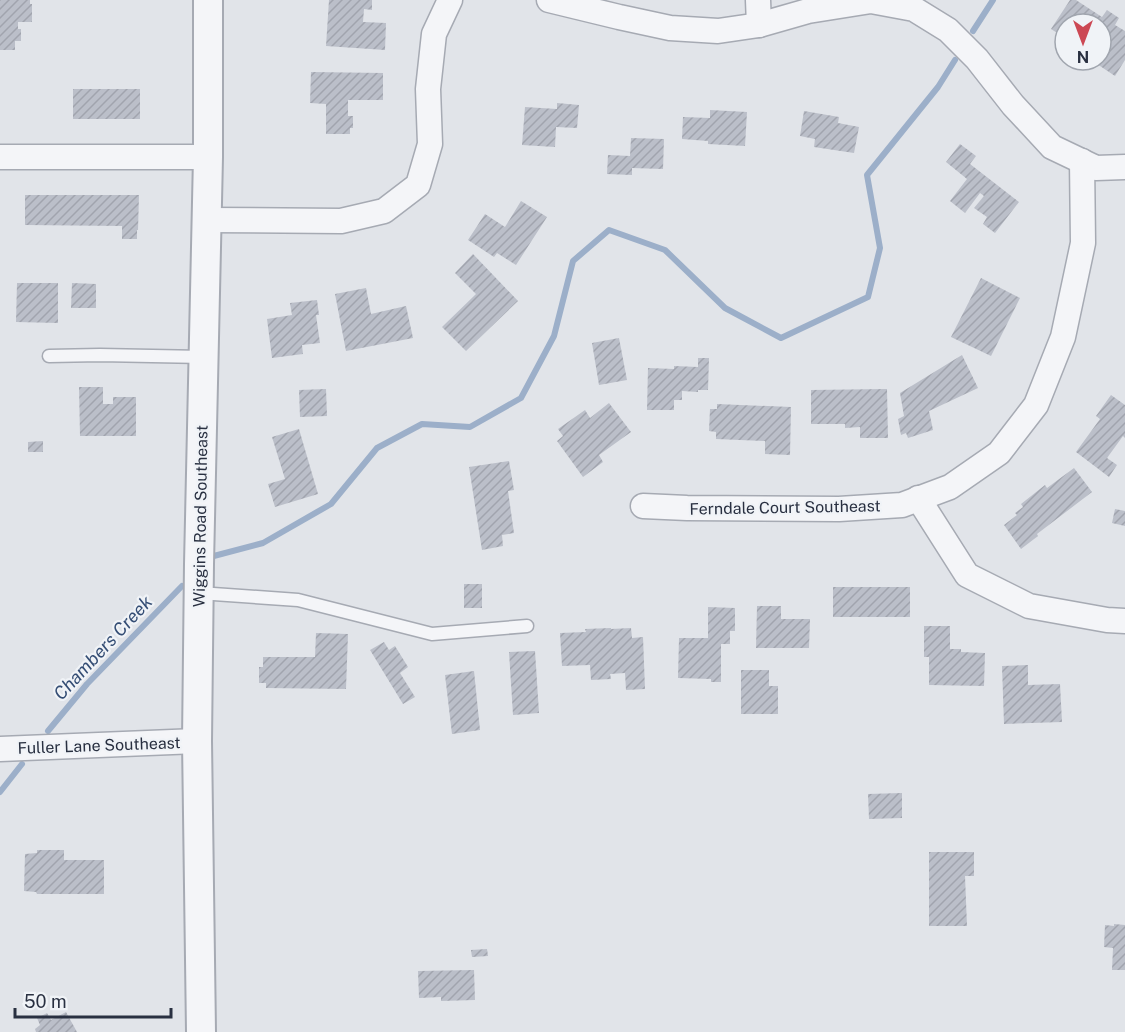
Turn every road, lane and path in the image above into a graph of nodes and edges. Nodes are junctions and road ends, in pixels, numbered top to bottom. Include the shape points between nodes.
1 (208, 0) edge
2 (450, 0) edge
3 (549, 0) edge
4 (758, 0) edge
5 (759, 25) junction
6 (208, 157) junction
7 (0, 158) edge
8 (1082, 161) junction
9 (1125, 167) edge
10 (207, 219) junction
11 (49, 356) dead end
12 (204, 357) junction
13 (918, 498) junction
14 (643, 506) dead end
15 (198, 593) junction
16 (1125, 621) edge
17 (527, 626) dead end
18 (197, 741) junction
19 (0, 749) edge
20 (201, 1032) edge

1 - 6 street, Wiggins Road Southeast
2 - 10 street via 434,33 428,89 430,144 418,185 384,211 341,220
3 - 5 street via 670,28 718,31
4 - 5 street
5 - 8 street via 808,11 871,1 914,9 948,30 977,59 1052,147
6 - 7 street
6 - 10 street, Wiggins Road Southeast
8 - 9 street via 1096,168
8 - 13 street, Ferndale Court Southeast via 1083,243 1063,337 1036,405 999,453 950,487
10 - 12 street, Wiggins Road Southeast
11 - 12 lane
12 - 15 street, Wiggins Road Southeast
13 - 14 street, Ferndale Court Southeast via 902,505 839,509
13 - 16 street via 967,575 1029,606
15 - 17 lane via 298,600 432,634
15 - 18 street, Wiggins Road Southeast
18 - 19 street, Fuller Lane Southeast
18 - 20 street, Wiggins Road Southeast

